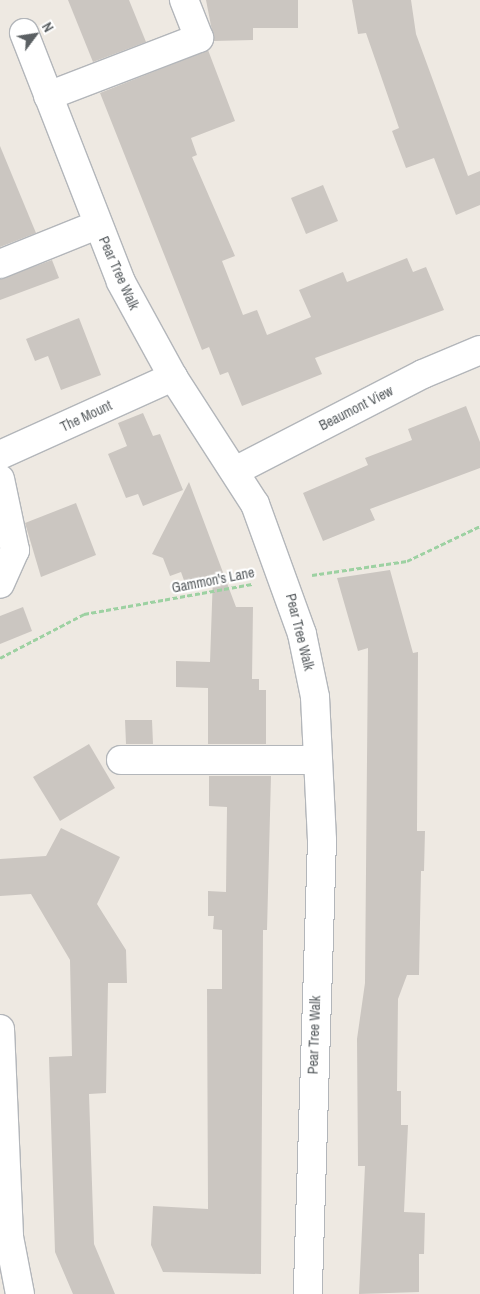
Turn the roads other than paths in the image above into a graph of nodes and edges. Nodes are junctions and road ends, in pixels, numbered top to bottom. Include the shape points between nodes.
1 (184, 0) edge
2 (24, 32) dead end
3 (48, 96) junction
4 (98, 225) junction
5 (0, 264) edge
6 (480, 350) edge
7 (172, 377) junction
8 (0, 456) edge
9 (235, 471) junction
10 (0, 479) edge
11 (0, 584) edge
12 (121, 760) dead end
13 (317, 760) junction
14 (0, 1029) edge
15 (20, 1294) edge
16 (308, 1294) edge

1 - 3 street via 199,38
2 - 3 street, Pear Tree Walk
3 - 4 street, Pear Tree Walk
4 - 5 street
4 - 7 street, Pear Tree Walk via 145,330
6 - 9 street, Beaumont View via 423,374
7 - 8 street, The Mount
7 - 9 street, Pear Tree Walk
9 - 13 street, Pear Tree Walk via 271,537 293,600 314,697
10 - 11 street via 15,550
12 - 13 street
13 - 16 street, Pear Tree Walk via 322,840
14 - 15 street via 9,1237

